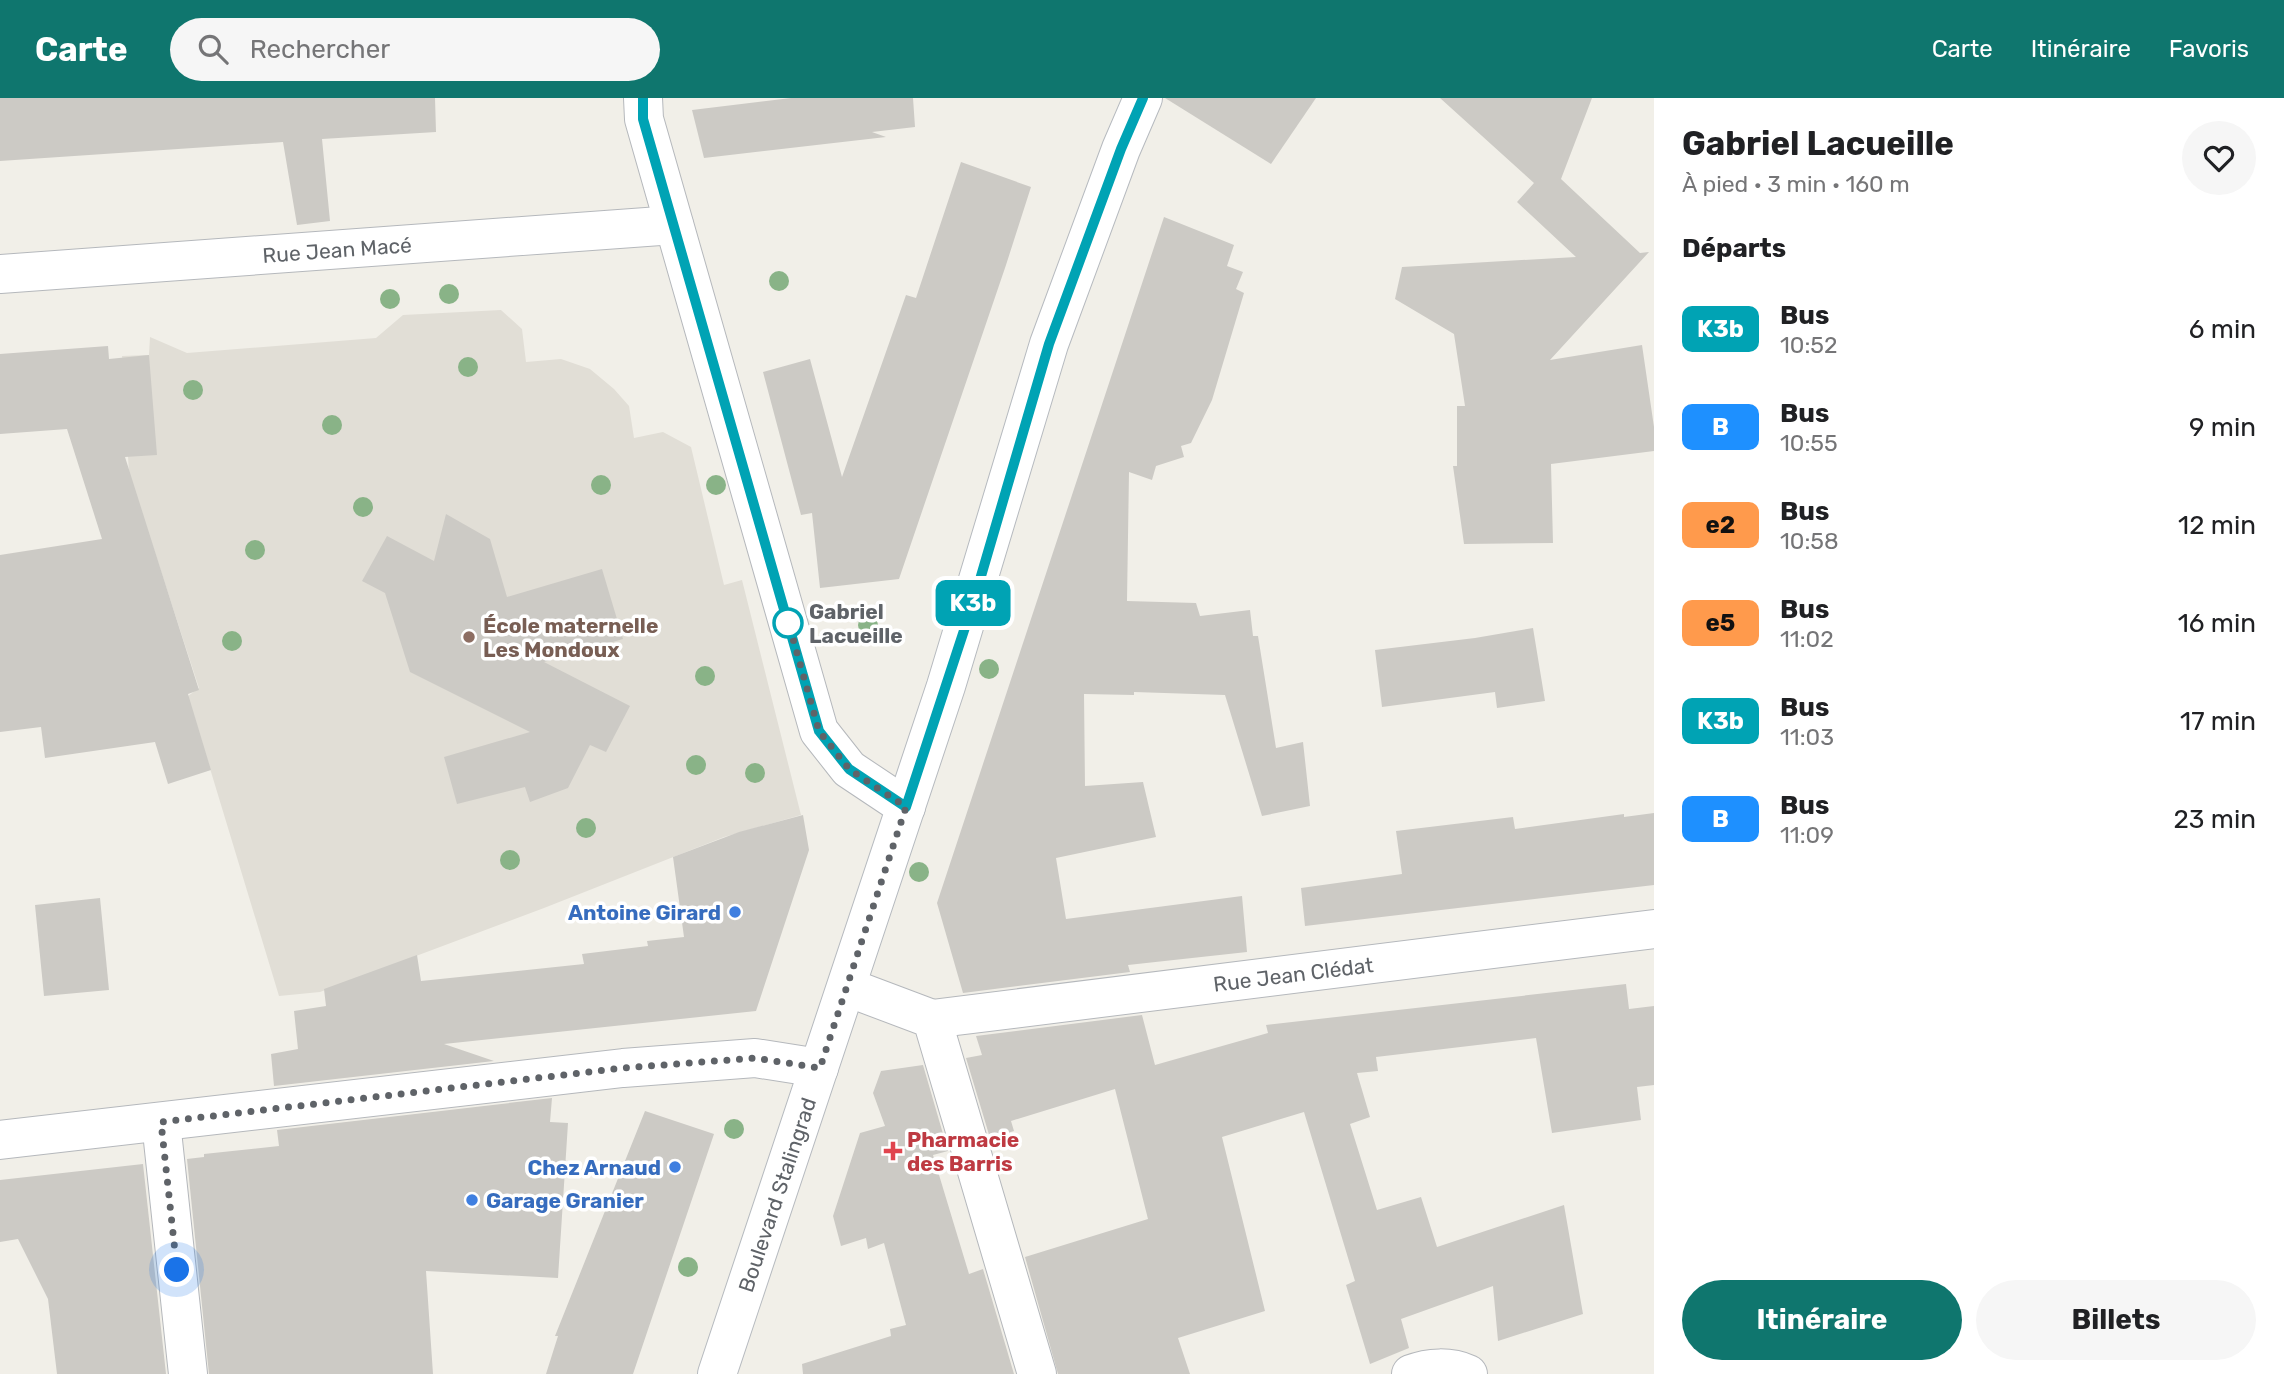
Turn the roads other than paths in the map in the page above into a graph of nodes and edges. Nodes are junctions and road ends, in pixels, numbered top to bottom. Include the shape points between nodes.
1 (643, 98) edge
2 (1143, 98) edge
3 (674, 225) junction
4 (0, 274) edge
5 (906, 807) junction
6 (1654, 929) edge
7 (847, 987) junction
8 (932, 1019) junction
9 (820, 1068) junction
10 (161, 1122) junction
11 (0, 1140) edge
12 (188, 1374) edge
13 (717, 1374) edge
14 (1037, 1374) edge
15 (1411, 1374) edge
16 (1468, 1374) edge

1 - 3 street via 643,119
2 - 5 street, Boulevard Stalingrad via 1049,344 974,600
3 - 4 street, Rue Jean Macé
3 - 5 street via 819,731 849,769
5 - 7 street, Boulevard Stalingrad
6 - 8 street, Rue Jean Clédat
7 - 8 street
7 - 9 street, Boulevard Stalingrad
8 - 14 street
9 - 10 street via 755,1058 623,1068
9 - 13 street, Boulevard Stalingrad
10 - 11 street
10 - 12 street
15 - 16 street via 1426,1368

